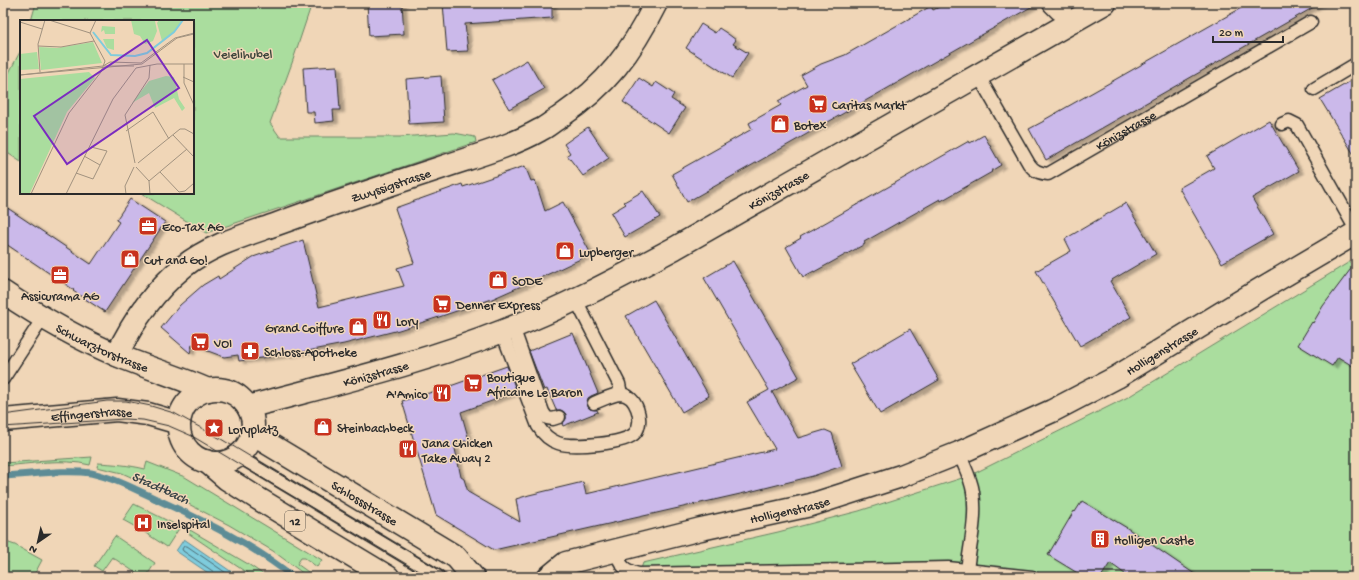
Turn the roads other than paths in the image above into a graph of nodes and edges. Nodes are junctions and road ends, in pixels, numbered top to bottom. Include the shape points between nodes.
1 (656, 3) edge
2 (1106, 3) edge
3 (1311, 22) dead end
4 (1356, 64) edge
5 (978, 75) junction
6 (1314, 89) dead end
7 (1282, 124) dead end
8 (1356, 230) edge
9 (1356, 233) edge
10 (3, 292) edge
11 (576, 300) junction
12 (44, 318) junction
13 (507, 330) junction
14 (117, 355) junction
15 (3, 379) edge
16 (208, 390) junction
17 (621, 394) junction
18 (594, 404) dead end
19 (248, 407) junction
20 (559, 417) dead end
21 (3, 420) edge
22 (179, 423) junction
23 (252, 434) junction
24 (959, 453) junction
25 (238, 456) junction
26 (206, 461) junction
27 (615, 550) junction
28 (967, 570) junction
29 (388, 577) edge
30 (439, 577) edge
31 (474, 577) edge
32 (549, 577) edge
33 (1032, 577) edge

1 - 14 main road, Zwyssigstrasse via 629,51 605,81 577,105 540,130 502,146 216,247 184,266 157,291 128,332
2 - 5 main road, Könizstrasse
3 - 5 lane, Könizstrasse via 1048,174 1032,169
4 - 6 lane
5 - 11 main road, Könizstrasse via 675,248
7 - 8 lane via 1289,121 1297,125
9 - 24 main road, Holligenstrasse via 1116,377 1052,411
10 - 12 main road, Schwarztorstrasse
11 - 13 main road, Könizstrasse
11 - 17 lane via 619,384
12 - 14 main road, Schwarztorstrasse
12 - 15 lane
13 - 17 lane via 538,426 544,435 558,443 583,446 625,439 635,433 639,415 633,402
13 - 19 main road, Könizstrasse via 395,368
13 - 20 lane via 543,412 547,418
14 - 16 main road, Schwarztorstrasse
16 - 19 main road via 228,391 239,397
16 - 22 main road via 197,394 188,402
17 - 18 lane
19 - 23 main road via 252,418
21 - 22 main road, Effingerstrasse via 116,410 148,414
22 - 26 main road via 184,444 193,455
23 - 25 main road via 247,446
23 - 31 main road, Schlossstrasse via 456,557
24 - 27 main road, Holligenstrasse via 901,476 818,503
24 - 28 lane via 969,478 974,502
25 - 26 main road via 219,463
25 - 30 lane
26 - 29 main road, 12 via 227,479
27 - 28 lane via 621,565 628,571 639,574 915,568
27 - 32 main road, Holligenstrasse via 566,563
28 - 33 lane

